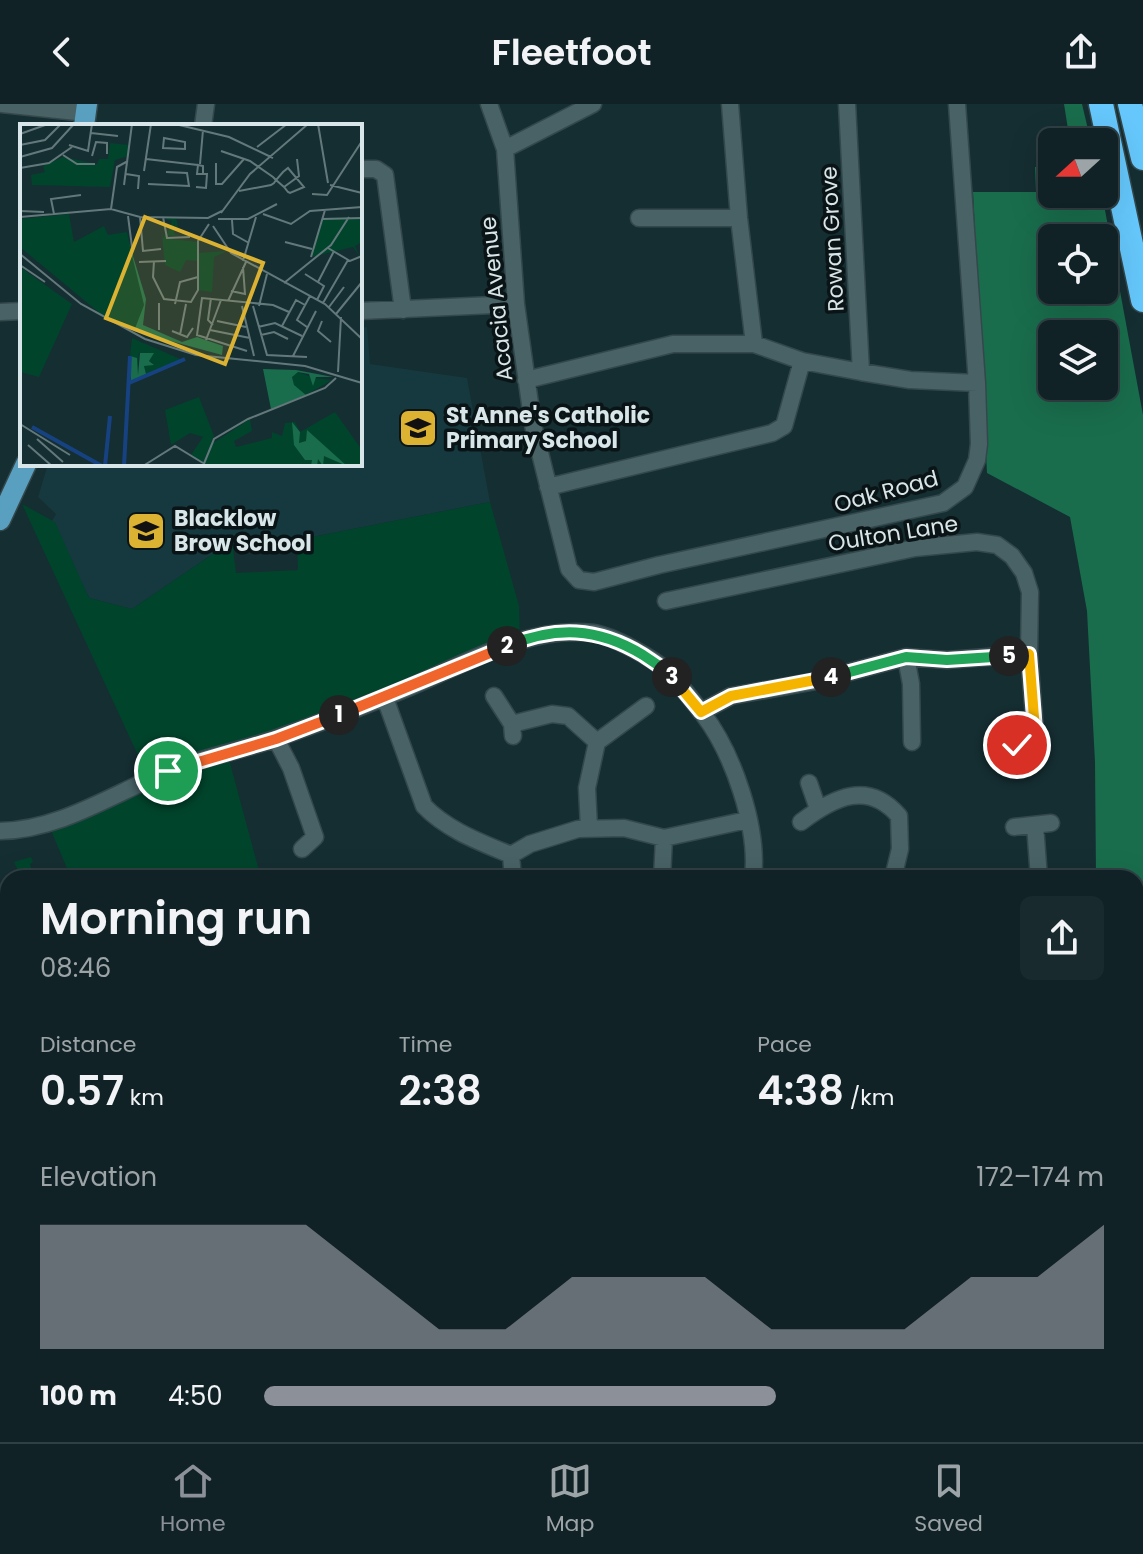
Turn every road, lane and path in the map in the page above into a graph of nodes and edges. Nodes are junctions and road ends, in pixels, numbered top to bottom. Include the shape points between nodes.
1 (2, 104) edge
2 (206, 104) edge
3 (489, 104) edge
4 (593, 104) edge
5 (730, 104) edge
6 (847, 104) edge
7 (957, 104) edge
8 (1101, 104) edge
9 (1130, 104) edge
10 (85, 114) edge
11 (203, 124) edge
12 (505, 149) junction
13 (1143, 158) edge
14 (362, 169) edge
15 (639, 218) dead end
16 (739, 218) junction
17 (1143, 300) edge
18 (516, 304) junction
19 (403, 310) junction
20 (20, 311) edge
21 (362, 311) edge
22 (0, 312) edge
23 (754, 344) junction
24 (802, 361) junction
25 (861, 372) junction
26 (526, 380) junction
27 (977, 383) junction
28 (25, 466) edge
29 (548, 487) junction
30 (0, 520) edge
31 (579, 580) joint
32 (666, 601) dead end
33 (1029, 654) junction
34 (906, 657) junction
35 (494, 696) dead end
36 (385, 698) junction
37 (646, 706) dead end
38 (701, 712) junction
39 (276, 739) junction
40 (597, 742) junction
41 (912, 742) dead end
42 (1017, 745) dead end
43 (809, 783) dead end
44 (818, 809) junction
45 (747, 820) junction
46 (801, 822) dead end
47 (1014, 827) dead end
48 (589, 828) junction
49 (0, 831) edge
50 (664, 838) junction
51 (302, 849) dead end
52 (511, 855) junction
53 (512, 870) edge
54 (662, 870) edge
55 (753, 870) edge
56 (894, 870) edge
57 (1040, 870) edge

1 - 10 street
2 - 11 street
3 - 12 street, Acacia Avenue
4 - 12 street
5 - 16 street
6 - 25 street, Rowan Grove
7 - 27 street, Oak Road
8 - 17 highway
9 - 13 highway
12 - 18 street, Acacia Avenue
14 - 19 street via 385,175
15 - 16 street
16 - 23 street
18 - 19 street
18 - 26 street, Acacia Avenue
19 - 21 street
20 - 22 street
23 - 24 street
23 - 26 street via 673,344
24 - 25 street
24 - 29 street via 784,426 772,433
25 - 27 street
26 - 29 street, Acacia Avenue
27 - 31 street, Oak Road via 977,460 965,487 943,503 594,582
28 - 30 main road
29 - 31 street, Acacia Avenue via 569,569
32 - 33 street, Oulton Lane via 915,548 977,542 997,545 1024,573 1030,592
33 - 34 street
33 - 42 street, Oulton Lane via 1036,743
34 - 38 street via 731,696
34 - 41 street
35 - 40 street via 512,730 552,714 568,716
36 - 38 street via 520,641 562,631 597,633 631,648 667,671
36 - 39 street
36 - 52 street via 424,806 449,826
37 - 40 street
38 - 45 street via 733,763
39 - 49 street via 168,771 57,820
39 - 51 street via 315,837
40 - 48 street via 587,788
43 - 44 street
44 - 46 street
44 - 56 street via 861,795 878,796 899,816
45 - 50 street
45 - 55 street
47 - 57 street via 1043,824
48 - 50 street via 624,828
48 - 52 street via 530,844
50 - 54 street
52 - 53 street

